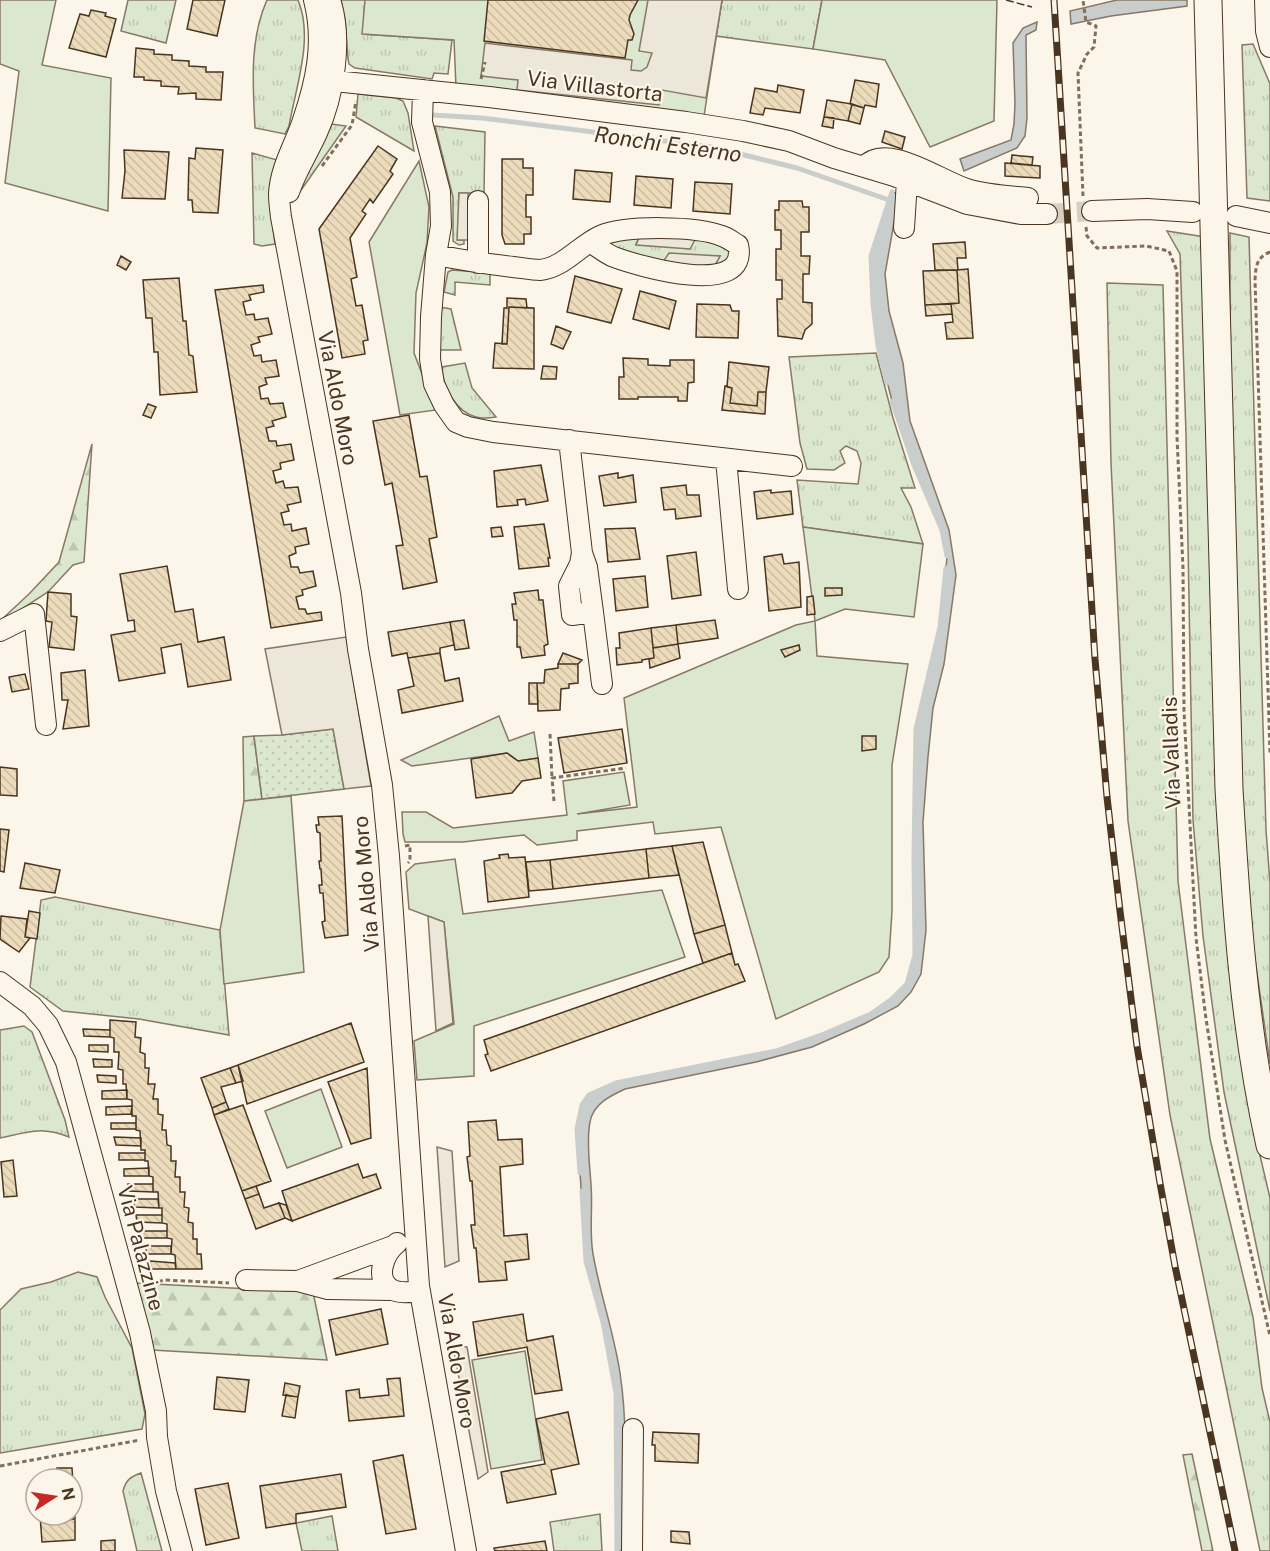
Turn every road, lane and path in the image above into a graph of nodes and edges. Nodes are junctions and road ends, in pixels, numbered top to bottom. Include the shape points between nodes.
1 (314, 0) edge
2 (330, 0) edge
3 (1083, 0) edge
4 (1208, 0) edge
5 (1265, 0) edge
6 (1268, 39) edge
7 (485, 62) dead end
8 (324, 80) junction
9 (479, 82) dead end
10 (423, 90) junction
11 (864, 167) junction
12 (907, 181) junction
13 (1028, 198) dead end
14 (478, 201) dead end
15 (1193, 212) dead end
16 (1047, 214) tunnel mouth
17 (1087, 214) junction
18 (1236, 216) dead end
19 (280, 217) junction
20 (1270, 223) edge
21 (904, 228) dead end
22 (590, 242) junction
23 (1270, 252) edge
24 (436, 255) junction
25 (478, 263) junction
26 (569, 440) junction
27 (726, 459) junction
28 (792, 465) dead end
29 (738, 589) dead end
30 (0, 631) edge
31 (602, 684) dead end
32 (46, 725) dead end
33 (550, 734) dead end
34 (1270, 753) edge
35 (626, 768) dead end
36 (552, 778) junction
37 (554, 801) dead end
38 (0, 982) edge
39 (1270, 1145) edge
40 (415, 1229) junction
41 (393, 1246) junction
42 (246, 1280) joint
43 (298, 1281) junction
44 (127, 1287) junction
45 (392, 1290) junction
46 (420, 1292) junction
47 (1270, 1336) edge
48 (633, 1428) dead end
49 (157, 1437) junction
50 (0, 1466) edge
51 (182, 1551) edge
52 (466, 1551) edge
53 (632, 1551) edge

1 - 8 street, Via Aldo Moro via 320,21 328,30
2 - 8 street, Via Aldo Moro via 336,30
3 - 17 path via 1086,22 1096,26 1094,47 1078,74
4 - 39 highway via 1229,789 1241,957
5 - 6 street
7 - 9 path
8 - 10 street, Via Villastorta
8 - 19 street, Via Aldo Moro via 319,130 293,178
8 - 19 street, Via Aldo Moro via 315,112 302,124 283,172
10 - 11 street, Via Villastorta via 743,131 789,141
10 - 24 street via 422,122 440,192 441,226
11 - 12 street, Via Villastorta
11 - 13 street via 873,159 894,158 966,189
12 - 16 street, Via Villastorta via 967,204 1021,214
12 - 21 street
14 - 25 street
15 - 17 street via 1147,209
17 - 47 path, Via Valladis via 1087,236 1097,248 1146,246 1169,251 1177,271 1184,711 1196,938 1226,1140
18 - 20 street
19 - 40 street, Via Aldo Moro via 351,593 382,785
22 - 22 street via 611,256 639,266 692,276 730,270 740,253 738,245 722,236 655,228 627,229
22 - 25 street via 541,270
23 - 34 path via 1256,264 1255,280
24 - 25 street
24 - 26 street via 430,359 434,384 456,422 493,432
26 - 27 street
26 - 31 street via 582,553 569,586 572,615 593,612
27 - 28 street
27 - 29 street
30 - 32 street via 34,614
33 - 36 path
35 - 36 path
36 - 37 path
38 - 44 street, Via Palazzine via 32,1006 48,1025 66,1062
40 - 41 street
40 - 46 street, Via Aldo Moro
41 - 43 street
41 - 45 street via 382,1269 384,1282
42 - 43 street
42 - 44 path via 165,1280
43 - 45 street via 328,1289
44 - 49 street, Via Palazzine via 156,1411
45 - 46 street
46 - 52 street, Via Aldo Moro
48 - 53 street
49 - 50 path
49 - 51 street, Via Palazzine

